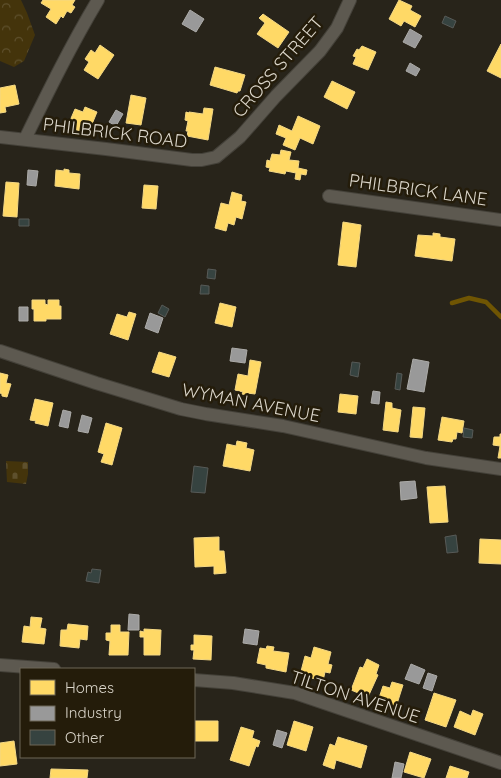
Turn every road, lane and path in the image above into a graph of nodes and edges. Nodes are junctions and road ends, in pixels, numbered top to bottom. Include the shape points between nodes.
1 (98, 0) edge
2 (350, 0) edge
3 (0, 137) edge
4 (26, 140) junction
5 (223, 152) joint
6 (329, 196) dead end
7 (501, 220) edge
8 (0, 351) edge
9 (501, 469) edge
10 (0, 666) edge
11 (36, 668) edge
12 (195, 680) edge
13 (501, 763) edge

1 - 4 street
2 - 5 street, CROSS STREET via 337,28 320,50
3 - 4 street, PHILBRICK ROAD
4 - 5 street, PHILBRICK ROAD via 192,160 209,159
6 - 7 street, PHILBRICK LANE
8 - 9 street, WYMAN AVENUE via 181,409 283,426 426,458
10 - 11 street
12 - 13 street, TILTON AVENUE via 295,693

